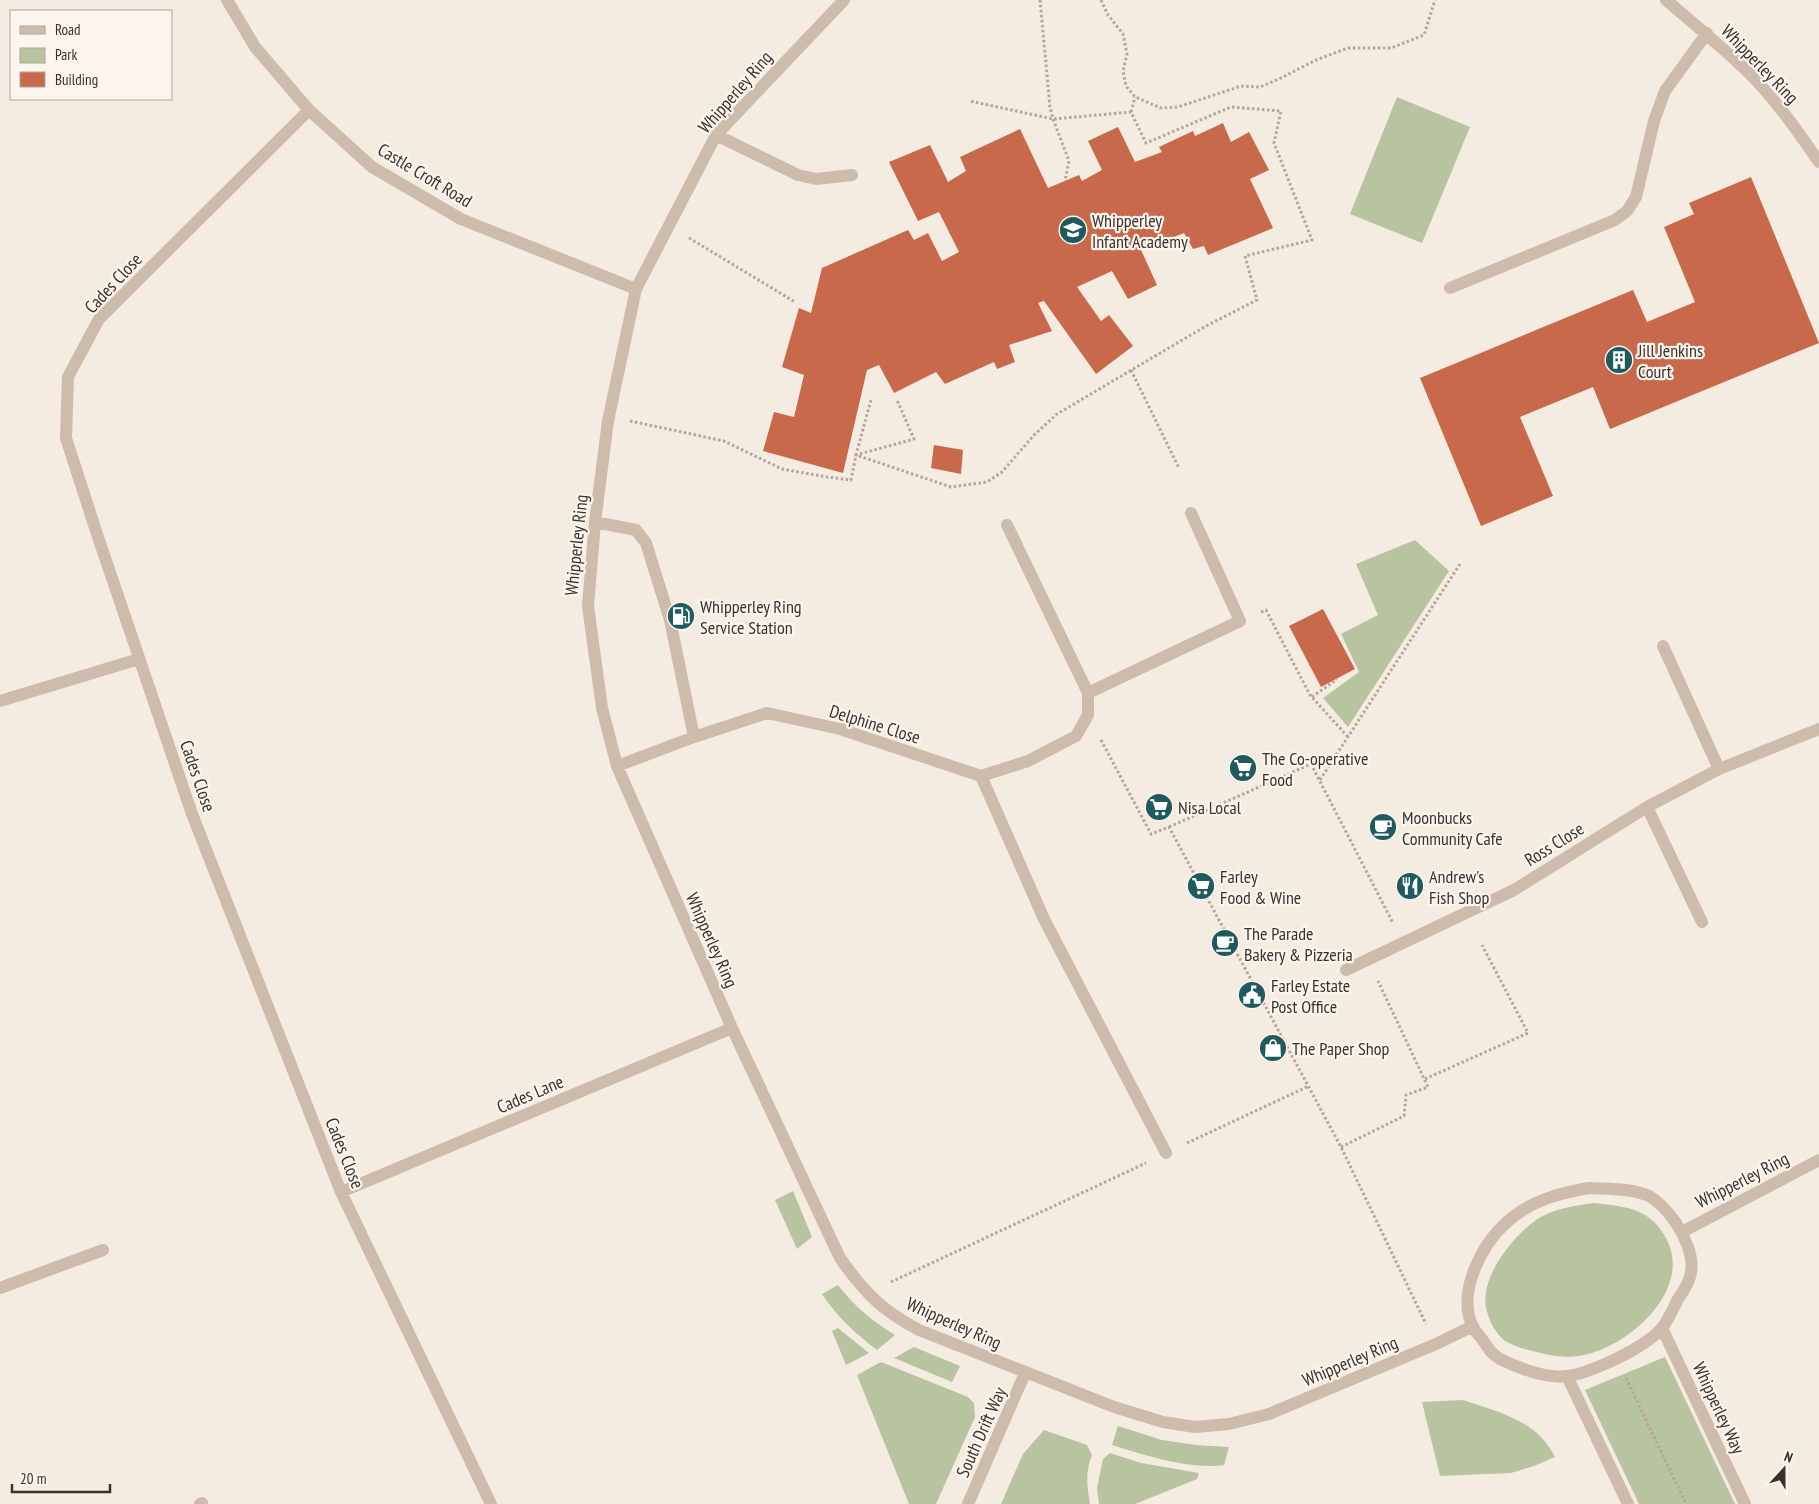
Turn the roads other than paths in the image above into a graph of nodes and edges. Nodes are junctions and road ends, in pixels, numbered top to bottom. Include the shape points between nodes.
1 (227, 0) edge
2 (844, 0) edge
3 (1666, 0) edge
4 (1707, 33) junction
5 (309, 110) junction
6 (716, 135) junction
7 (1819, 162) edge
8 (852, 175) dead end
9 (1450, 288) dead end
10 (636, 290) junction
11 (1191, 513) dead end
12 (595, 522) junction
13 (1007, 525) dead end
14 (1663, 646) dead end
15 (139, 659) junction
16 (1088, 693) junction
17 (0, 702) edge
18 (1819, 729) edge
19 (694, 737) junction
20 (617, 766) junction
21 (1719, 769) junction
22 (981, 776) junction
23 (1647, 807) junction
24 (1702, 922) dead end
25 (1346, 970) dead end
26 (732, 1028) junction
27 (1166, 1153) road end
28 (1819, 1160) edge
29 (341, 1192) junction
30 (1682, 1232) junction
31 (103, 1250) dead end
32 (0, 1288) edge
33 (1472, 1326) junction
34 (1662, 1328) junction
35 (1025, 1374) junction
36 (1567, 1376) junction
37 (491, 1504) edge
38 (968, 1504) edge
39 (1628, 1504) edge
40 (1745, 1504) edge

1 - 5 street, Castle Croft Road via 255,46
2 - 6 street, Whipperley Ring
3 - 4 street, Whipperley Ring
4 - 7 street, Whipperley Ring via 1778,106
4 - 9 street via 1665,91 1654,121 1636,197 1627,212 1615,220
5 - 10 street, Castle Croft Road via 372,167 461,218
5 - 15 street, Cades Close via 99,319 68,377 66,438
6 - 8 street via 798,175 816,179
6 - 10 street, Whipperley Ring
10 - 12 street, Whipperley Ring via 609,416
11 - 16 street via 1240,621
12 - 19 street via 636,530 646,543 670,620
12 - 20 street, Whipperley Ring via 588,606 602,708
13 - 16 street
14 - 21 street
15 - 17 street
15 - 29 street, Cades Close via 192,814
16 - 22 street via 1088,715 1076,736 1028,761
18 - 21 street, Ross Close
19 - 20 street, Delphine Close
19 - 22 street, Delphine Close via 767,713 840,729
20 - 26 street, Whipperley Ring
21 - 23 street, Ross Close
22 - 27 street via 1044,919
23 - 24 street
23 - 25 street, Ross Close via 1514,890
26 - 29 street, Cades Lane
26 - 35 street, Whipperley Ring via 840,1258 856,1281 898,1319
28 - 30 street, Whipperley Ring
29 - 37 street, Cades Close
30 - 33 street via 1668,1212 1650,1197 1624,1190 1589,1188 1560,1193 1533,1204 1507,1222 1487,1245 1468,1287
30 - 34 street via 1690,1255 1691,1272
31 - 32 street
33 - 35 street, Whipperley Ring via 1270,1414 1229,1424 1195,1427 1163,1422
33 - 36 street via 1494,1356 1543,1374
34 - 36 street via 1646,1342 1616,1358
34 - 40 street, Whipperley Way
35 - 38 street, South Drift Way
36 - 39 street

